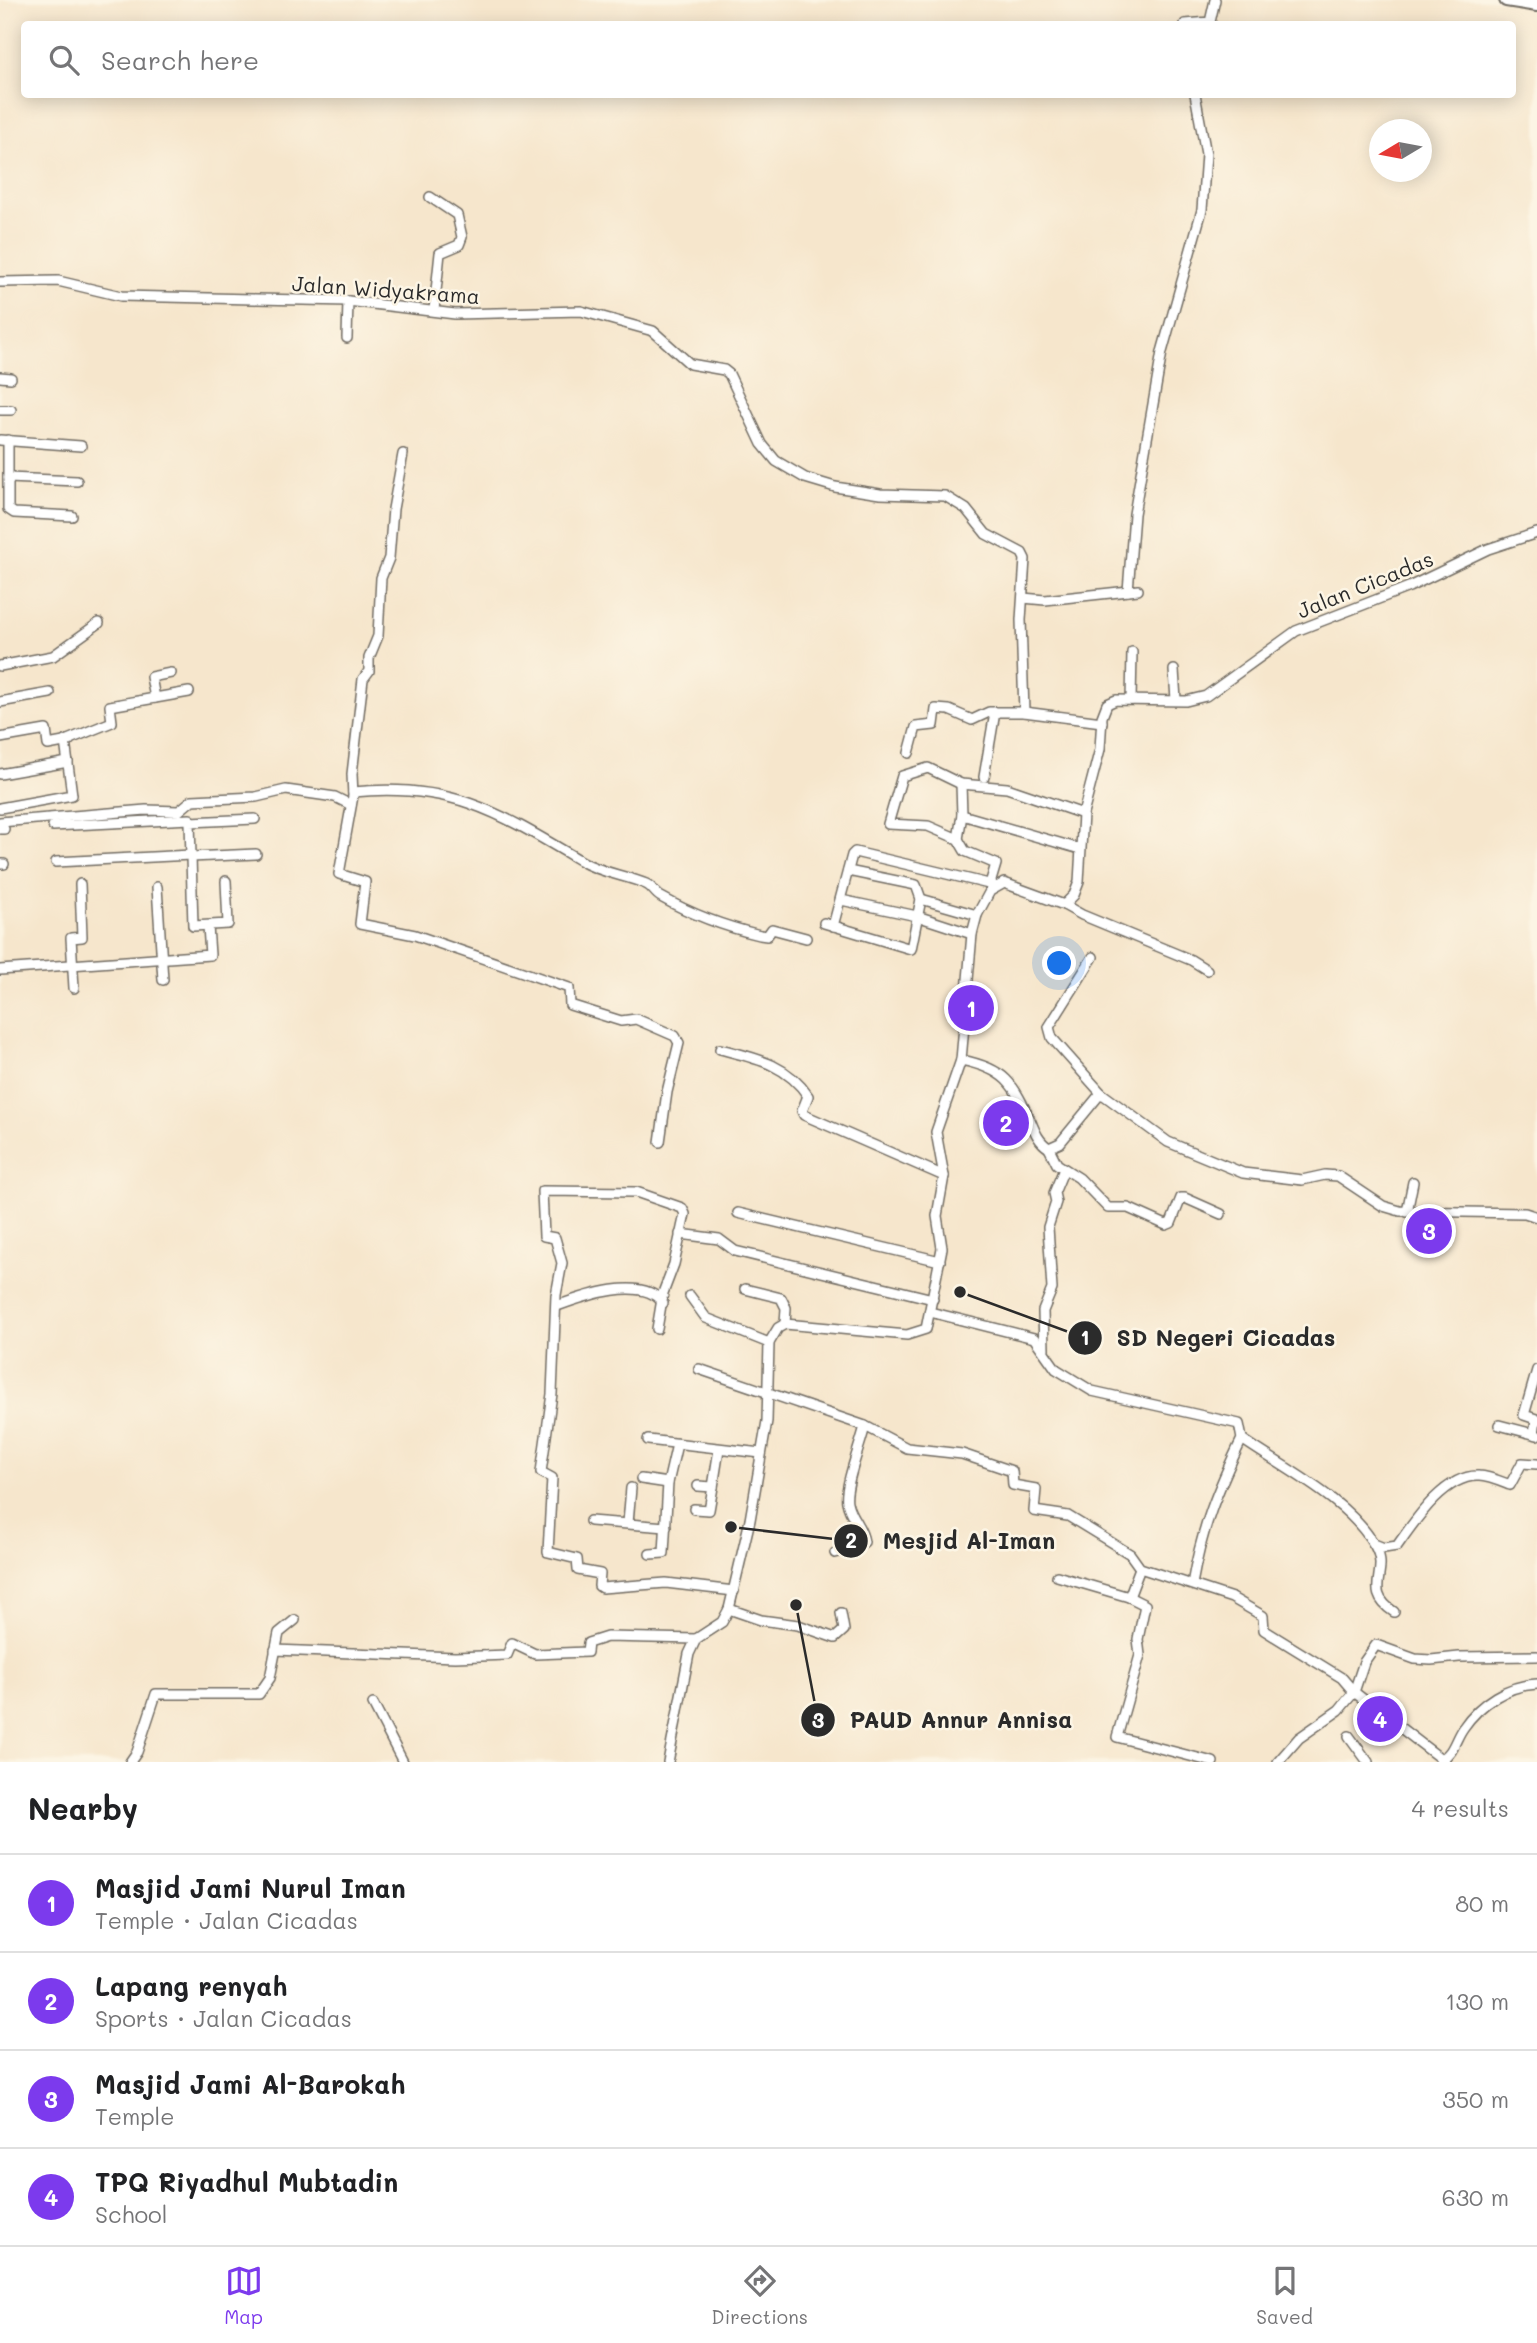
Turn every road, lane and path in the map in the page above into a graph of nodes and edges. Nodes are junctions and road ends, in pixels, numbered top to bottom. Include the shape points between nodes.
1 (1215, 0) edge
2 (1506, 0) edge
3 (1537, 5) edge
4 (1210, 21) edge
5 (1196, 98) edge
6 (430, 197) dead end
7 (0, 282) edge
8 (348, 301) junction
9 (434, 310) junction
10 (347, 338) dead end
11 (0, 377) edge
12 (11, 378) dead end
13 (0, 410) edge
14 (11, 410) dead end
15 (4, 440) edge
16 (80, 446) dead end
17 (403, 454) dead end
18 (8, 478) junction
19 (77, 481) dead end
20 (72, 516) dead end
21 (1537, 533) edge
22 (1138, 590) dead end
23 (1128, 591) junction
24 (1023, 598) junction
25 (99, 623) dead end
26 (1132, 652) dead end
27 (0, 666) edge
28 (1174, 670) dead end
29 (171, 673) dead end
30 (190, 692) dead end
31 (50, 693) dead end
32 (155, 698) junction
33 (1131, 700) junction
34 (1176, 701) junction
35 (0, 702) edge
36 (995, 712) junction
37 (1024, 712) junction
38 (1102, 722) junction
39 (0, 738) edge
40 (65, 741) junction
41 (909, 753) dead end
42 (68, 762) junction
43 (0, 774) edge
44 (984, 777) dead end
45 (961, 784) junction
46 (354, 792) junction
47 (351, 805) junction
48 (0, 808) edge
49 (1083, 814) junction
50 (962, 815) junction
51 (256, 819) dead end
52 (190, 822) junction
53 (53, 826) dead end
54 (1, 827) edge
55 (958, 839) junction
56 (1080, 849) junction
57 (256, 854) dead end
58 (191, 856) junction
59 (56, 862) dead end
60 (848, 871) junction
61 (226, 881) dead end
62 (80, 884) dead end
63 (992, 885) junction
64 (157, 887) dead end
65 (920, 899) junction
66 (841, 900) junction
67 (1063, 905) junction
68 (978, 915) junction
69 (917, 916) junction
70 (208, 926) junction
71 (972, 934) junction
72 (806, 938) dead end
73 (1093, 957) dead end
74 (161, 958) junction
75 (72, 964) junction
76 (0, 970) edge
77 (1207, 970) dead end
78 (163, 980) dead end
79 (74, 988) dead end
80 (720, 1049) dead end
81 (961, 1060) junction
82 (1101, 1093) junction
83 (660, 1142) dead end
84 (1049, 1148) junction
85 (1064, 1169) junction
86 (944, 1176) junction
87 (1413, 1182) dead end
88 (1407, 1212) junction
89 (738, 1213) dead end
90 (1221, 1214) dead end
91 (1537, 1217) edge
92 (680, 1234) junction
93 (940, 1261) junction
94 (745, 1289) dead end
95 (690, 1296) dead end
96 (933, 1299) junction
97 (663, 1303) junction
98 (557, 1306) junction
99 (930, 1312) junction
100 (785, 1324) junction
101 (657, 1329) dead end
102 (769, 1343) junction
103 (1044, 1351) junction
104 (699, 1369) dead end
105 (1537, 1370) edge
106 (770, 1391) junction
107 (1499, 1425) dead end
108 (865, 1426) junction
109 (1535, 1435) edge
110 (1242, 1439) junction
111 (648, 1440) dead end
112 (677, 1444) junction
113 (719, 1448) junction
114 (761, 1453) junction
115 (1537, 1464) edge
116 (641, 1479) dead end
117 (668, 1483) junction
118 (698, 1486) dead end
119 (713, 1487) junction
120 (631, 1488) dead end
121 (694, 1509) dead end
122 (590, 1521) dead end
123 (628, 1524) junction
124 (666, 1527) junction
125 (1374, 1544) junction
126 (835, 1553) dead end
127 (650, 1554) dead end
128 (1140, 1568) junction
129 (1057, 1576) dead end
130 (1192, 1584) junction
131 (734, 1591) junction
132 (1129, 1597) junction
133 (729, 1609) junction
134 (1394, 1612) dead end
135 (841, 1613) dead end
136 (296, 1620) dead end
137 (696, 1639) junction
138 (275, 1650) junction
139 (1537, 1656) edge
140 (1537, 1684) edge
141 (1354, 1692) junction
142 (373, 1704) dead end
143 (1349, 1736) dead end
144 (1444, 1761) edge
145 (130, 1762) edge
146 (402, 1762) edge
147 (668, 1762) edge
148 (1213, 1762) edge
149 (1278, 1762) edge
150 (1368, 1762) edge

1 - 4 street
2 - 3 street
5 - 23 street via 1206,158 1202,211 1164,341 1143,455
6 - 9 street via 457,215 462,237 459,245 440,253
7 - 8 street, Jalan Widyakrama via 58,281 121,296
8 - 9 street, Jalan Widyakrama
8 - 10 street
9 - 24 street, Jalan Widyakrama via 455,314 581,311 653,331 690,364 729,374 762,444 776,461 805,478 880,494 945,496 956,501 986,534 1022,553
11 - 12 street
13 - 14 street
15 - 16 street
15 - 18 street
17 - 46 street via 389,558 381,578 377,636 363,679
18 - 19 street
18 - 20 street via 10,512
21 - 34 street, Jalan Cicadas via 1296,631 1206,696
22 - 23 street
23 - 24 street
24 - 37 street, Jalan Widyakrama
25 - 27 street via 53,656
26 - 33 street
28 - 34 street
29 - 32 street via 152,677
30 - 32 street
31 - 35 street
32 - 40 street via 110,706 112,722 100,727 101,734
33 - 34 street, Jalan Cicadas
33 - 38 street, Jalan Cicadas via 1111,701 1104,708
36 - 37 street
36 - 41 street via 972,720 936,709 934,725 916,727
36 - 44 street
37 - 38 street
38 - 49 street via 1100,749
39 - 40 street via 46,730 48,745
40 - 42 street
42 - 43 street
42 - 48 street via 72,795
45 - 49 street via 1007,788
45 - 50 street
45 - 55 street via 928,768 907,773 900,779 888,822 919,823
46 - 47 street
46 - 72 street via 395,788 456,798 508,817 582,862 646,884 659,897 715,922 760,935 767,936 772,929
47 - 54 street via 335,797 282,790 277,795 192,800 179,811 146,810
47 - 83 street via 338,874 365,882 360,923 415,935 569,988 570,1005 621,1021 636,1019 675,1036 679,1043
49 - 56 street
50 - 55 street
50 - 56 street
51 - 52 street
52 - 53 street
52 - 58 street
55 - 63 street via 965,851 996,864
56 - 67 street via 1079,882
57 - 58 street
58 - 59 street
58 - 70 street via 193,926
60 - 63 street via 853,852 859,852
60 - 65 street via 909,882 916,885
60 - 66 street
61 - 70 street via 228,924
62 - 75 street via 82,937 71,938
63 - 67 street via 1016,885
63 - 68 street
64 - 74 street
65 - 68 street
65 - 69 street
66 - 69 street
66 - 69 street via 828,924 910,950
67 - 77 street
68 - 71 street
69 - 71 street
70 - 74 street via 209,955
71 - 81 street
73 - 82 street via 1049,1027 1052,1038
74 - 75 street
74 - 78 street
75 - 76 street
75 - 79 street
80 - 86 street via 759,1058 786,1073 807,1094 804,1115
81 - 84 street via 982,1064 1007,1079 1017,1090 1040,1140
81 - 86 street via 936,1132
82 - 84 street via 1060,1143
82 - 88 street via 1168,1142 1243,1173 1302,1180 1338,1176 1383,1206
84 - 85 street
85 - 90 street via 1108,1208 1128,1208 1164,1225 1171,1223 1181,1198
85 - 103 street via 1054,1192 1056,1202 1048,1227 1052,1289 1043,1311
86 - 93 street via 937,1216
87 - 88 street
88 - 91 street via 1525,1213
89 - 93 street
92 - 96 street via 719,1239 735,1251
92 - 97 street
92 - 98 street via 682,1208 636,1192 541,1191 544,1236 555,1238 562,1263
93 - 96 street
94 - 100 street via 781,1298
95 - 102 street via 706,1318
96 - 99 street
97 - 98 street via 640,1288
97 - 101 street
98 - 131 street via 541,1472 552,1478 548,1552 577,1559 578,1570 600,1574 602,1588 666,1583
99 - 100 street via 926,1329 919,1334
99 - 103 street via 1034,1338
100 - 102 street
102 - 106 street
103 - 110 street via 1056,1369 1092,1391 1234,1422 1242,1430
104 - 106 street
105 - 109 street via 1524,1415 1536,1419
106 - 108 street
106 - 114 street
107 - 109 street
108 - 126 street via 846,1498 864,1542
108 - 128 street via 907,1448 962,1454 1012,1471 1013,1485 1036,1489 1034,1511 1068,1516 1120,1546
110 - 125 street via 1328,1497
110 - 130 street via 1206,1518
111 - 112 street
112 - 113 street
112 - 117 street
113 - 114 street
113 - 119 street
114 - 131 street
115 - 125 street via 1522,1463 1510,1485 1483,1476 1459,1482 1429,1503 1397,1546
116 - 117 street
117 - 124 street
118 - 119 street
119 - 121 street via 709,1510
120 - 123 street
122 - 123 street
123 - 124 street
124 - 127 street via 664,1555
125 - 134 street via 1380,1556 1376,1594 1381,1604
128 - 130 street
128 - 132 street
129 - 132 street
130 - 141 street via 1232,1598 1263,1616 1264,1630 1342,1678
131 - 133 street
132 - 148 street via 1144,1605 1146,1612 1138,1639 1140,1656 1117,1737
133 - 135 street via 835,1638 844,1630
133 - 137 street via 722,1622
136 - 138 street via 279,1633
137 - 138 street via 607,1637 588,1643 587,1652 535,1654 512,1643 507,1655 455,1657
137 - 147 street
138 - 145 street via 270,1678 258,1694 156,1694
139 - 141 street via 1431,1660 1406,1657 1378,1645 1364,1662
140 - 144 street via 1511,1687 1491,1700 1467,1722
141 - 144 street
141 - 149 street
142 - 146 street
143 - 150 street

